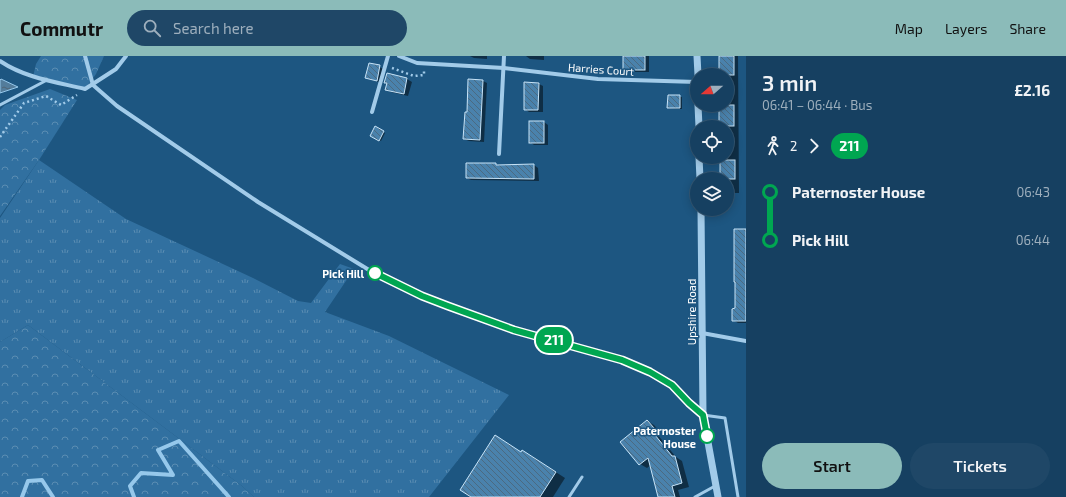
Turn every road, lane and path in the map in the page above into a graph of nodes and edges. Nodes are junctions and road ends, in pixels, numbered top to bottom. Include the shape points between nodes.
1 (85, 56) edge
2 (126, 56) edge
3 (388, 56) edge
4 (399, 56) edge
5 (504, 56) edge
6 (697, 56) edge
7 (0, 61) edge
8 (386, 63) junction
9 (425, 63) junction
10 (504, 68) junction
11 (698, 68) edge
12 (47, 80) junction
13 (690, 82) edge
14 (93, 85) junction
15 (86, 89) junction
16 (0, 104) edge
17 (372, 112) dead end
18 (0, 137) edge
19 (499, 154) dead end
20 (701, 216) edge
21 (702, 333) junction
22 (746, 340) edge
23 (703, 415) junction
24 (582, 476) dead end
25 (715, 486) junction
26 (569, 497) edge
27 (695, 497) edge
28 (718, 497) edge
29 (738, 497) edge

1 - 14 street
2 - 14 street via 116,70
3 - 8 street
4 - 9 street, Harries Court via 417,63
5 - 10 street
6 - 11 street
7 - 12 street via 26,74
8 - 9 path via 414,76 424,75
8 - 17 street
9 - 10 street, Harries Court
10 - 13 street, Harries Court via 598,79
10 - 19 street
12 - 15 street
12 - 16 lane
14 - 15 street
14 - 23 street via 117,106 258,202 369,270 455,309 514,330 622,360 650,372 672,385
15 - 18 path via 61,105 46,96 24,103
20 - 21 street, Upshire Road
21 - 22 street
21 - 23 street, Upshire Road
23 - 25 street, Upshire Road
23 - 29 lane via 725,418
24 - 26 lane
25 - 27 lane
25 - 28 street, Upshire Road

